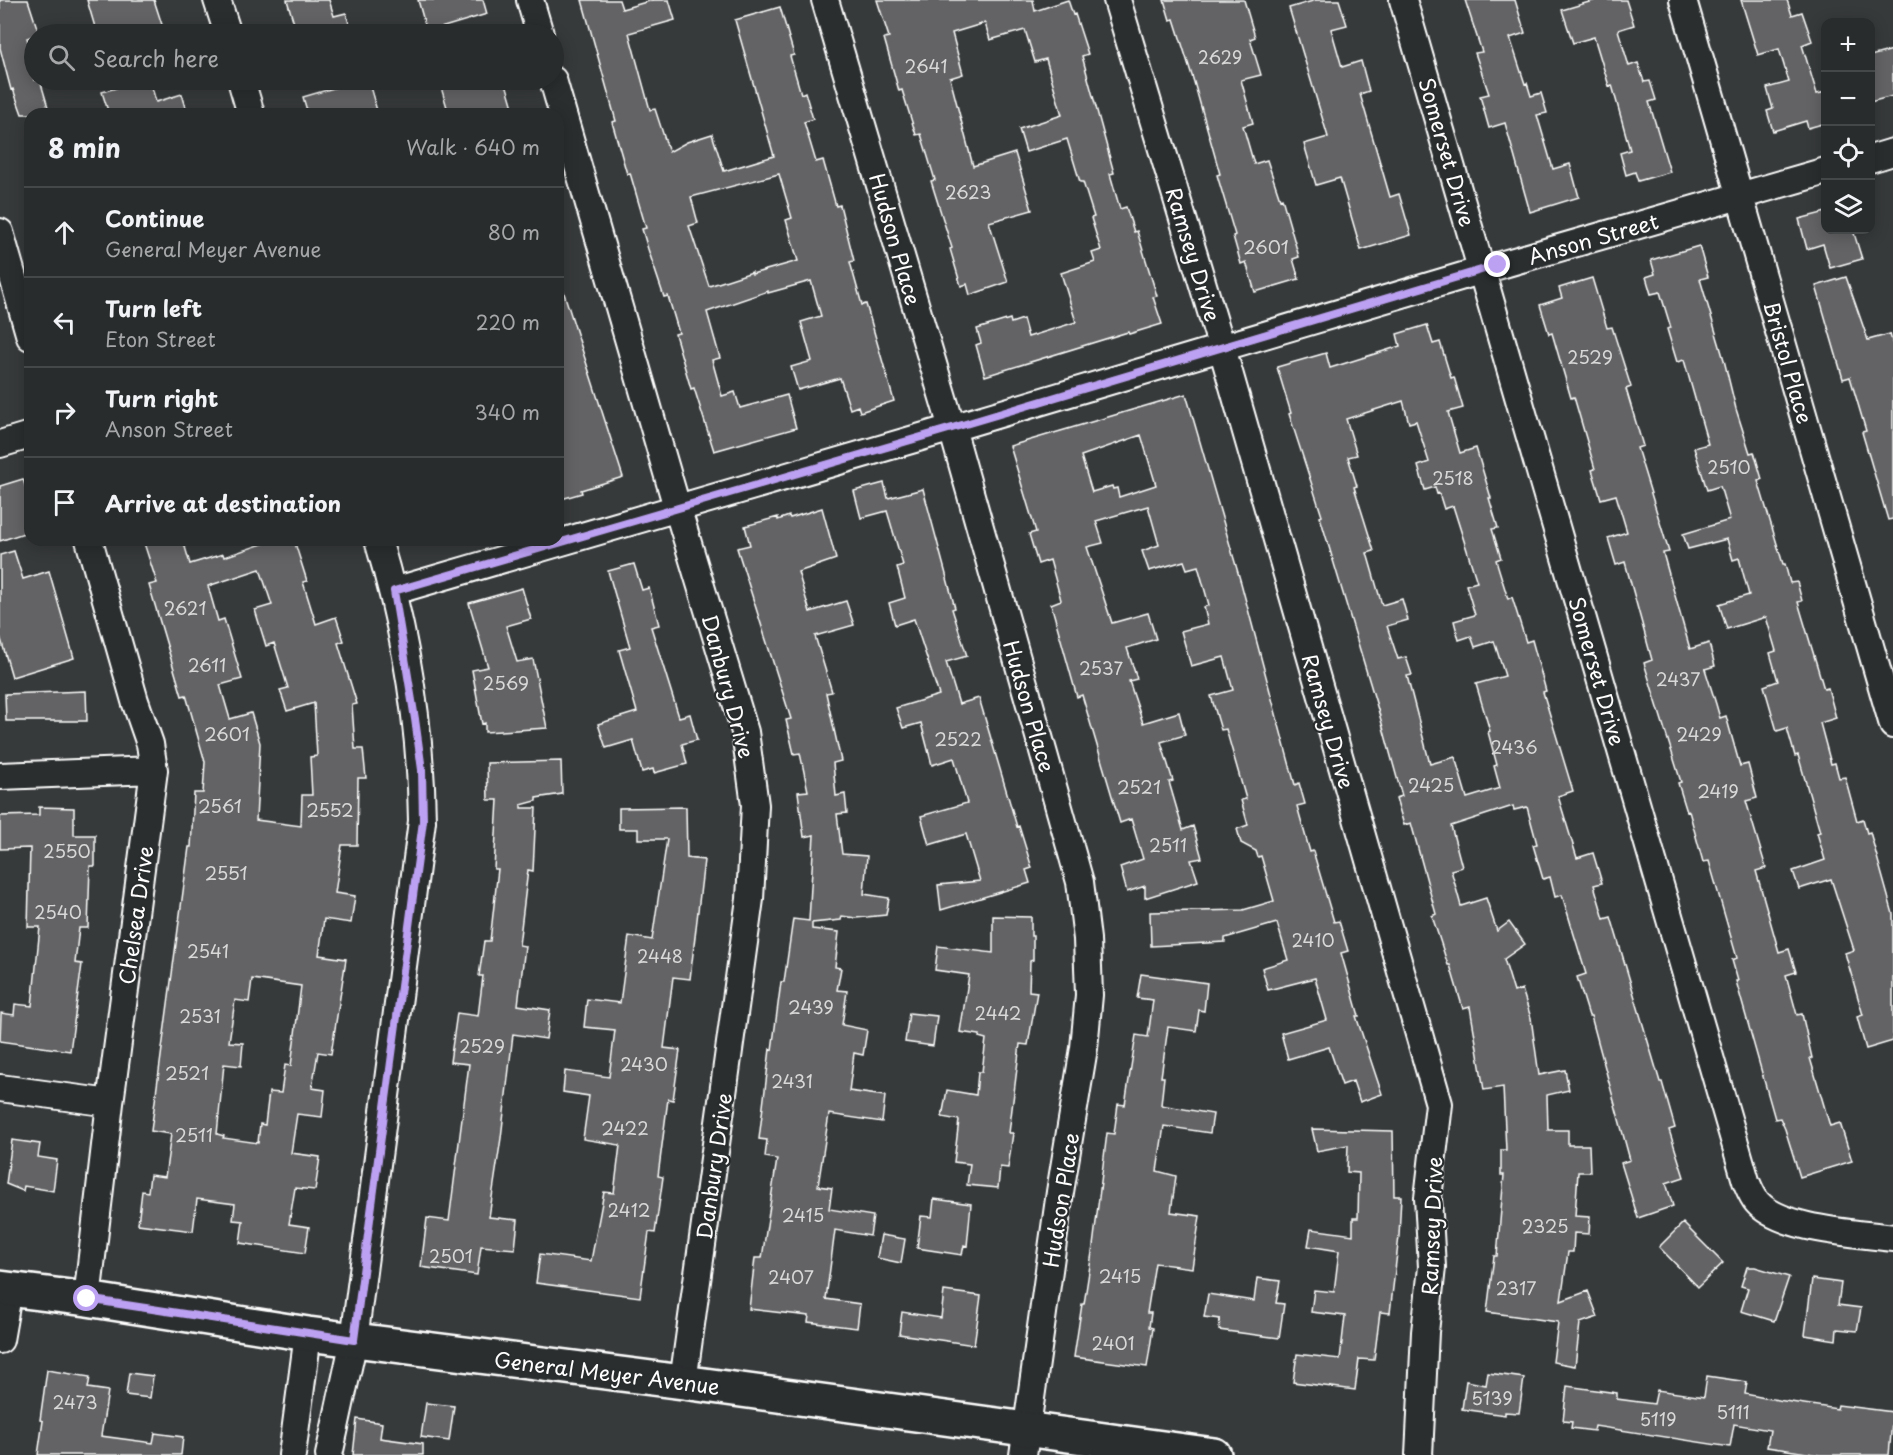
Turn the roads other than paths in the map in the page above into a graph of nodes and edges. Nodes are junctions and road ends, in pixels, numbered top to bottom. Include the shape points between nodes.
1 (217, 0) edge
2 (530, 0) edge
3 (825, 0) edge
4 (1117, 0) edge
5 (1403, 0) edge
6 (1683, 0) edge
7 (225, 24) edge
8 (537, 24) edge
9 (244, 90) edge
10 (556, 90) edge
11 (249, 108) edge
12 (561, 108) edge
13 (564, 118) edge
14 (1893, 152) edge
15 (1875, 157) edge
16 (1821, 172) edge
17 (1741, 196) junction
18 (0, 232) edge
19 (1483, 270) junction
20 (24, 316) edge
21 (1222, 348) junction
22 (952, 428) junction
23 (24, 437) edge
24 (0, 444) edge
25 (677, 507) junction
26 (564, 541) edge
27 (90, 546) edge
28 (380, 546) edge
29 (546, 546) edge
30 (394, 591) junction
31 (1893, 725) edge
32 (154, 770) junction
33 (0, 776) edge
34 (0, 1088) edge
35 (110, 1103) junction
36 (1893, 1238) edge
37 (5, 1289) edge
38 (87, 1299) junction
39 (308, 1334) junction
40 (0, 1340) edge
41 (354, 1340) junction
42 (683, 1382) junction
43 (1024, 1442) edge
44 (292, 1455) edge
45 (330, 1455) edge
46 (1214, 1455) edge
47 (1419, 1455) edge

1 - 7 street
2 - 8 street
3 - 22 street, Hudson Place
4 - 21 street, Ramsey Drive
5 - 19 street, Somerset Drive
6 - 17 street, Bristol Place
9 - 11 street
10 - 12 street, Danbury Drive
13 - 25 street, Danbury Drive
14 - 15 street
16 - 17 street, Anson Street
17 - 19 street, Anson Street
17 - 31 street, Bristol Place
18 - 20 street
19 - 21 street, Anson Street
19 - 36 street, Somerset Drive via 1746,1181 1765,1209 1789,1221
21 - 22 street, Anson Street
21 - 47 street, Ramsey Drive via 1439,1104 1428,1198 1432,1267
22 - 25 street, Anson Street
22 - 43 street, Hudson Place via 1080,882 1087,939 1089,995 1084,1048
23 - 24 street
25 - 26 street, Anson Street
25 - 42 street, Danbury Drive via 745,732 755,805 750,898
27 - 32 street, Chelsea Drive via 150,744
28 - 30 street
29 - 30 street, Anson Street
30 - 41 street via 417,729 423,821
32 - 33 street
32 - 35 street, Chelsea Drive
34 - 35 street
35 - 38 street, Chelsea Drive
37 - 38 main road, General Meyer Avenue
37 - 40 street
38 - 39 main road, General Meyer Avenue
39 - 41 main road, General Meyer Avenue
39 - 44 street
41 - 42 main road, General Meyer Avenue
41 - 45 street
42 - 43 main road, General Meyer Avenue
43 - 46 main road, General Meyer Avenue

